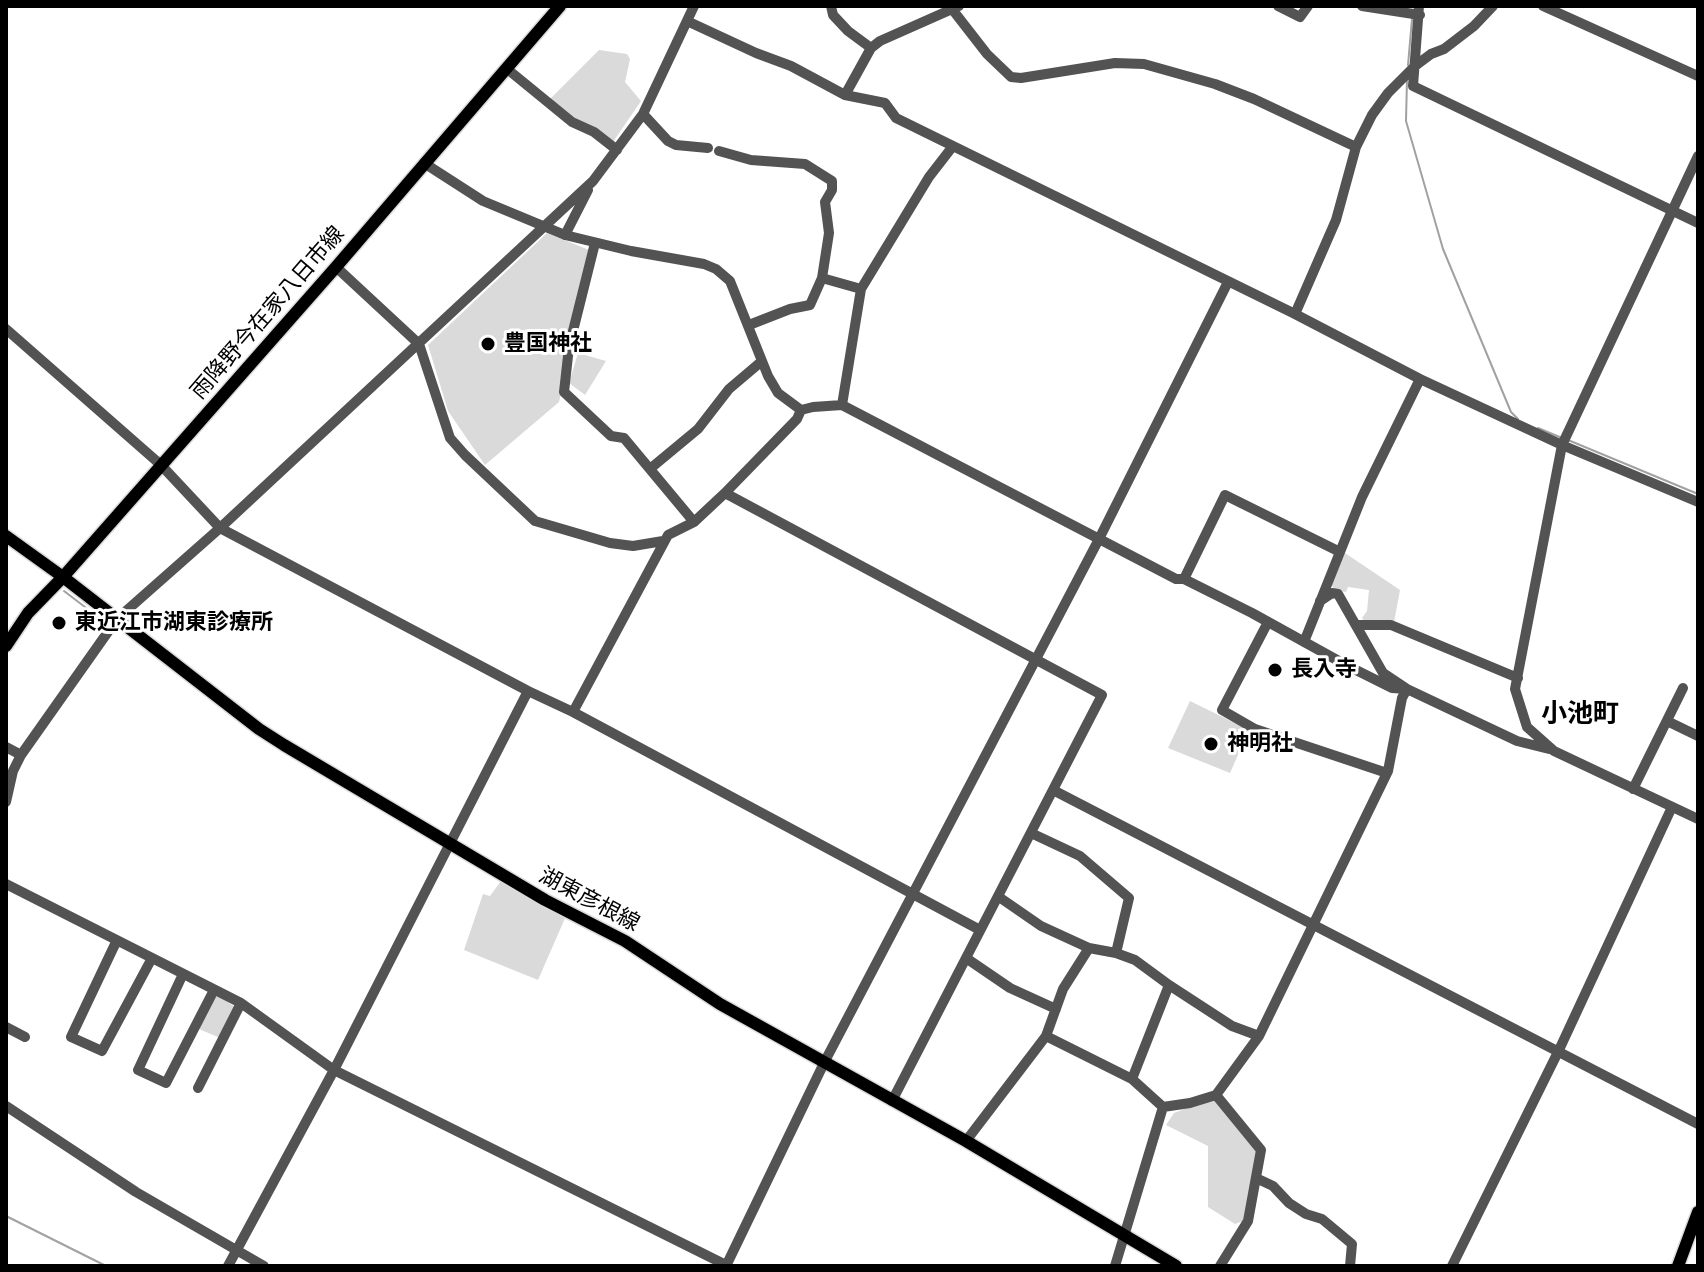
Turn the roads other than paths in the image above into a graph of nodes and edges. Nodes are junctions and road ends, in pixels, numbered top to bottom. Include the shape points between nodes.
1 (560, 6) edge
2 (694, 6) edge
3 (831, 6) edge
4 (1278, 6) edge
5 (1308, 6) edge
6 (1362, 6) edge
7 (1493, 6) edge
8 (1543, 6) edge
9 (956, 8) edge
10 (1416, 12) edge
11 (687, 21) junction
12 (871, 48) junction
13 (1415, 66) junction
14 (506, 68) junction
15 (1698, 76) edge
16 (845, 95) junction
17 (643, 114) junction
18 (953, 146) junction
19 (1356, 147) junction
20 (617, 150) junction
21 (1698, 156) edge
22 (424, 163) junction
23 (593, 181) junction
24 (1671, 211) junction
25 (1698, 223) edge
26 (545, 228) junction
27 (565, 235) junction
28 (595, 243) junction
29 (336, 267) junction
30 (822, 278) junction
31 (1228, 282) junction
32 (861, 289) junction
33 (1295, 314) junction
34 (749, 325) junction
35 (6, 329) edge
36 (419, 344) junction
37 (762, 361) junction
38 (1420, 379) junction
39 (842, 405) junction
40 (801, 410) junction
41 (1562, 445) junction
42 (161, 465) junction
43 (651, 468) junction
44 (725, 493) junction
45 (1698, 502) edge
46 (694, 522) junction
47 (220, 528) junction
48 (6, 536) edge
49 (1099, 539) junction
50 (663, 541) junction
51 (1340, 552) junction
52 (63, 577) junction
53 (1184, 579) junction
54 (1320, 601) junction
55 (117, 619) junction
56 (1268, 622) junction
57 (1356, 625) junction
58 (1304, 642) junction
59 (6, 646) edge
60 (1036, 660) junction
61 (1518, 678) junction
62 (1683, 688) dead end
63 (1407, 689) junction
64 (528, 691) junction
65 (573, 712) junction
66 (1667, 721) junction
67 (1698, 736) edge
68 (6, 747) edge
69 (1554, 751) junction
70 (21, 755) junction
71 (1387, 773) junction
72 (1633, 789) junction
73 (1053, 790) junction
74 (6, 802) edge
75 (1672, 807) junction
76 (1698, 819) edge
77 (1031, 833) junction
78 (448, 844) junction
79 (6, 884) edge
80 (912, 892) junction
81 (999, 897) junction
82 (1315, 923) junction
83 (980, 930) junction
84 (117, 940) junction
85 (1089, 948) junction
86 (1116, 953) junction
87 (152, 958) junction
88 (966, 958) junction
89 (183, 974) junction
90 (1169, 985) junction
91 (214, 990) junction
92 (241, 1003) junction
93 (1056, 1009) junction
94 (6, 1027) edge
95 (1046, 1036) junction
96 (1259, 1036) junction
97 (25, 1037) dead end
98 (1559, 1050) junction
99 (825, 1061) junction
100 (334, 1070) junction
101 (1132, 1079) junction
102 (198, 1088) dead end
103 (1216, 1095) junction
104 (892, 1101) junction
105 (6, 1106) edge
106 (1163, 1107) junction
107 (1698, 1124) edge
108 (966, 1141) junction
109 (1256, 1178) junction
110 (1698, 1212) edge
111 (1124, 1235) junction
112 (236, 1249) junction
113 (228, 1266) edge
114 (264, 1266) edge
115 (727, 1266) edge
116 (1115, 1266) edge
117 (1176, 1266) edge
118 (1220, 1266) edge
119 (1350, 1266) edge
120 (1452, 1266) edge
121 (1678, 1266) edge

1 - 14 main road, 雨降野今在家八日市線
2 - 11 street
3 - 12 street via 840,23
4 - 5 street via 1300,17
6 - 10 street
7 - 13 street via 1474,26
8 - 15 street
9 - 12 street
9 - 19 street via 987,54 1011,77 1144,64 1228,89
10 - 13 street
11 - 16 street
11 - 17 street
12 - 16 street
13 - 19 street via 1388,93
13 - 24 street via 1413,86
14 - 20 street via 572,122
14 - 22 main road, 雨降野今在家八日市線
16 - 18 street via 885,103 896,118
17 - 20 street
17 - 30 street via 676,145 805,164 832,181 825,202 829,233
18 - 31 street
18 - 32 street
19 - 33 street via 1336,220
20 - 23 street
21 - 24 street
22 - 26 street via 483,201
22 - 29 main road, 雨降野今在家八日市線
23 - 26 street
23 - 27 street
24 - 25 street
24 - 41 street
26 - 27 street
26 - 36 street
27 - 28 street
28 - 34 street via 716,269 730,281
28 - 43 street via 569,347 564,392 611,436 624,438
29 - 36 street
29 - 42 main road, 雨降野今在家八日市線
30 - 32 street
30 - 34 street via 810,305
31 - 33 street
31 - 49 street
32 - 39 street
33 - 38 street
34 - 37 street
35 - 42 street
36 - 47 street
36 - 50 street via 450,438 535,521 610,543
37 - 40 street via 778,393
37 - 43 street via 729,389 698,429
38 - 41 street
38 - 51 street
39 - 40 street
39 - 49 street
40 - 44 street
41 - 45 street
41 - 61 street
42 - 47 street
42 - 52 main road, 雨降野今在家八日市線
43 - 46 street
44 - 46 street
44 - 60 street
46 - 50 street
47 - 55 street
47 - 64 street
48 - 52 main road, 湖東彦根線
49 - 53 street
49 - 60 street
50 - 65 street
51 - 53 street via 1225,495
51 - 54 street
52 - 55 main road, 湖東彦根線
52 - 59 main road, 雨降野今在家八日市線 via 28,613
53 - 56 street
54 - 57 street via 1338,594
54 - 58 street
55 - 70 street
55 - 78 main road, 湖東彦根線 via 259,729
56 - 58 street
56 - 71 street via 1222,710 1255,729
57 - 61 street via 1391,625
57 - 63 street via 1383,673
58 - 63 street via 1392,688
60 - 73 street via 1102,695
60 - 80 street
61 - 69 street via 1515,689 1527,727
62 - 66 street
63 - 69 street via 1517,741
63 - 71 street
64 - 65 street
64 - 78 street
65 - 80 street
66 - 67 street
66 - 72 street
68 - 70 street
69 - 72 street
70 - 74 street
71 - 82 street
72 - 75 street
73 - 77 street
73 - 82 street
75 - 76 street
75 - 98 street
77 - 81 street
77 - 86 street via 1080,856 1129,898
78 - 99 main road, 湖東彦根線 via 625,941 720,1004
78 - 100 street
79 - 84 street
80 - 83 street
80 - 99 street
81 - 83 street
81 - 85 street via 1041,926
82 - 96 street
82 - 98 street
83 - 88 street
84 - 87 street
84 - 87 street via 71,1037 102,1051
85 - 86 street
85 - 93 street
86 - 90 street
87 - 89 street
88 - 93 street via 1010,988
88 - 104 street
89 - 91 street
89 - 91 street via 138,1070 166,1083
90 - 96 street via 1232,1026
90 - 101 street
91 - 92 street
92 - 100 street
92 - 102 street
93 - 95 street
94 - 97 street
95 - 101 street
95 - 108 street
96 - 103 street
98 - 107 street
98 - 120 street
99 - 104 main road, 湖東彦根線
99 - 115 street
100 - 112 street
100 - 115 street
101 - 106 street
103 - 106 street
103 - 109 street via 1261,1150
104 - 108 main road, 湖東彦根線
105 - 112 street via 136,1192
106 - 111 street
108 - 111 main road, 湖東彦根線
109 - 118 street via 1248,1221
109 - 119 street via 1352,1244
110 - 121 main road
111 - 116 street
111 - 117 main road, 湖東彦根線
112 - 113 street
112 - 114 street

